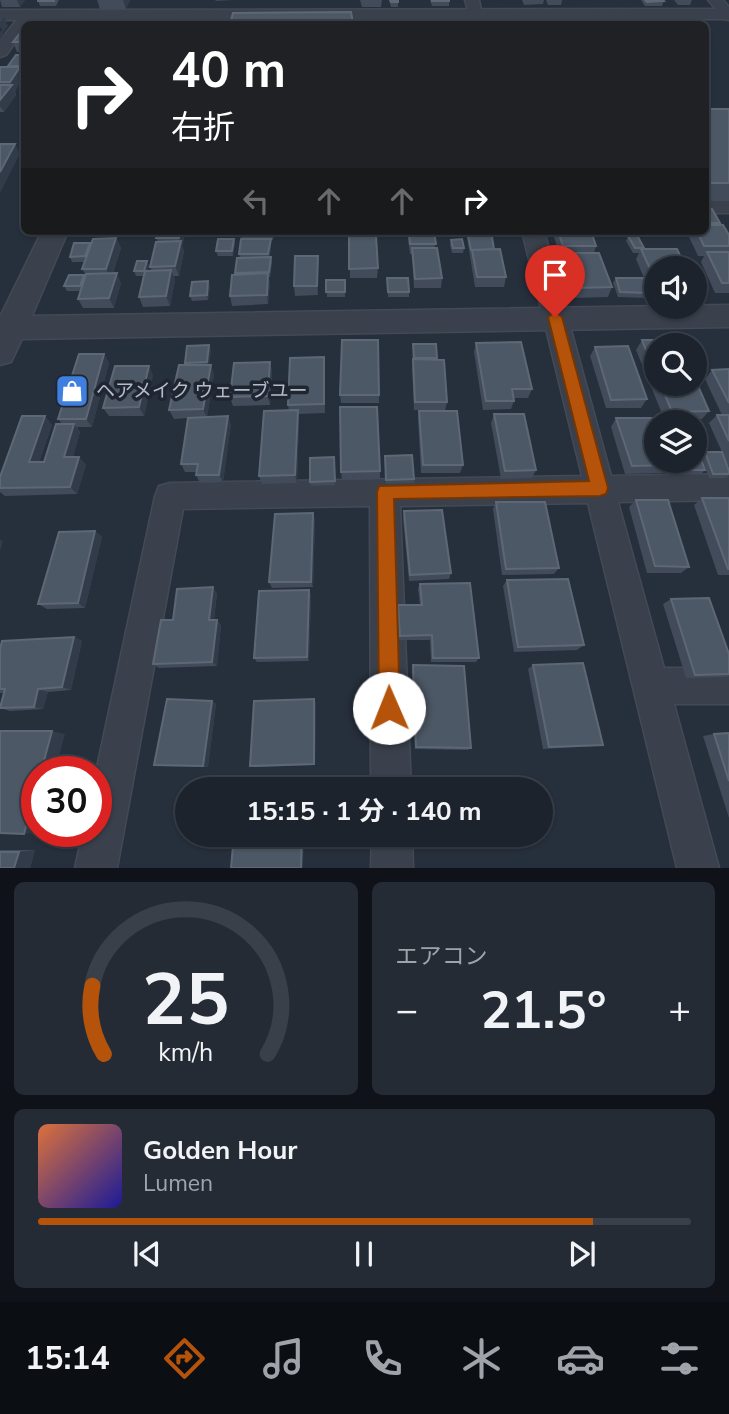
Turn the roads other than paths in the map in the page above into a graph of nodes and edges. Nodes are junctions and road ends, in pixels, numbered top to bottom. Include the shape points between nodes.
1 (473, 8) edge
2 (725, 11) edge
3 (153, 14) edge
4 (0, 15) edge
5 (28, 15) junction
6 (23, 21) edge
7 (21, 24) edge
8 (0, 52) edge
9 (709, 207) edge
10 (729, 207) edge
11 (53, 235) edge
12 (534, 235) edge
13 (729, 316) edge
14 (555, 317) junction
15 (4, 336) edge
16 (729, 487) edge
17 (600, 488) junction
18 (385, 492) junction
19 (729, 686) edge
20 (651, 687) junction
21 (391, 777) edge
22 (392, 847) edge
23 (96, 868) edge
24 (392, 868) edge
25 (698, 868) edge

1 - 2 street
1 - 3 street
3 - 5 street
4 - 5 street
5 - 6 street
7 - 8 street
9 - 10 street
11 - 15 street
12 - 14 street
13 - 14 street
14 - 15 street
14 - 17 street
16 - 17 street
17 - 18 street
17 - 20 street
18 - 21 street
18 - 23 street via 170,496
19 - 20 street
20 - 25 street
22 - 24 street

